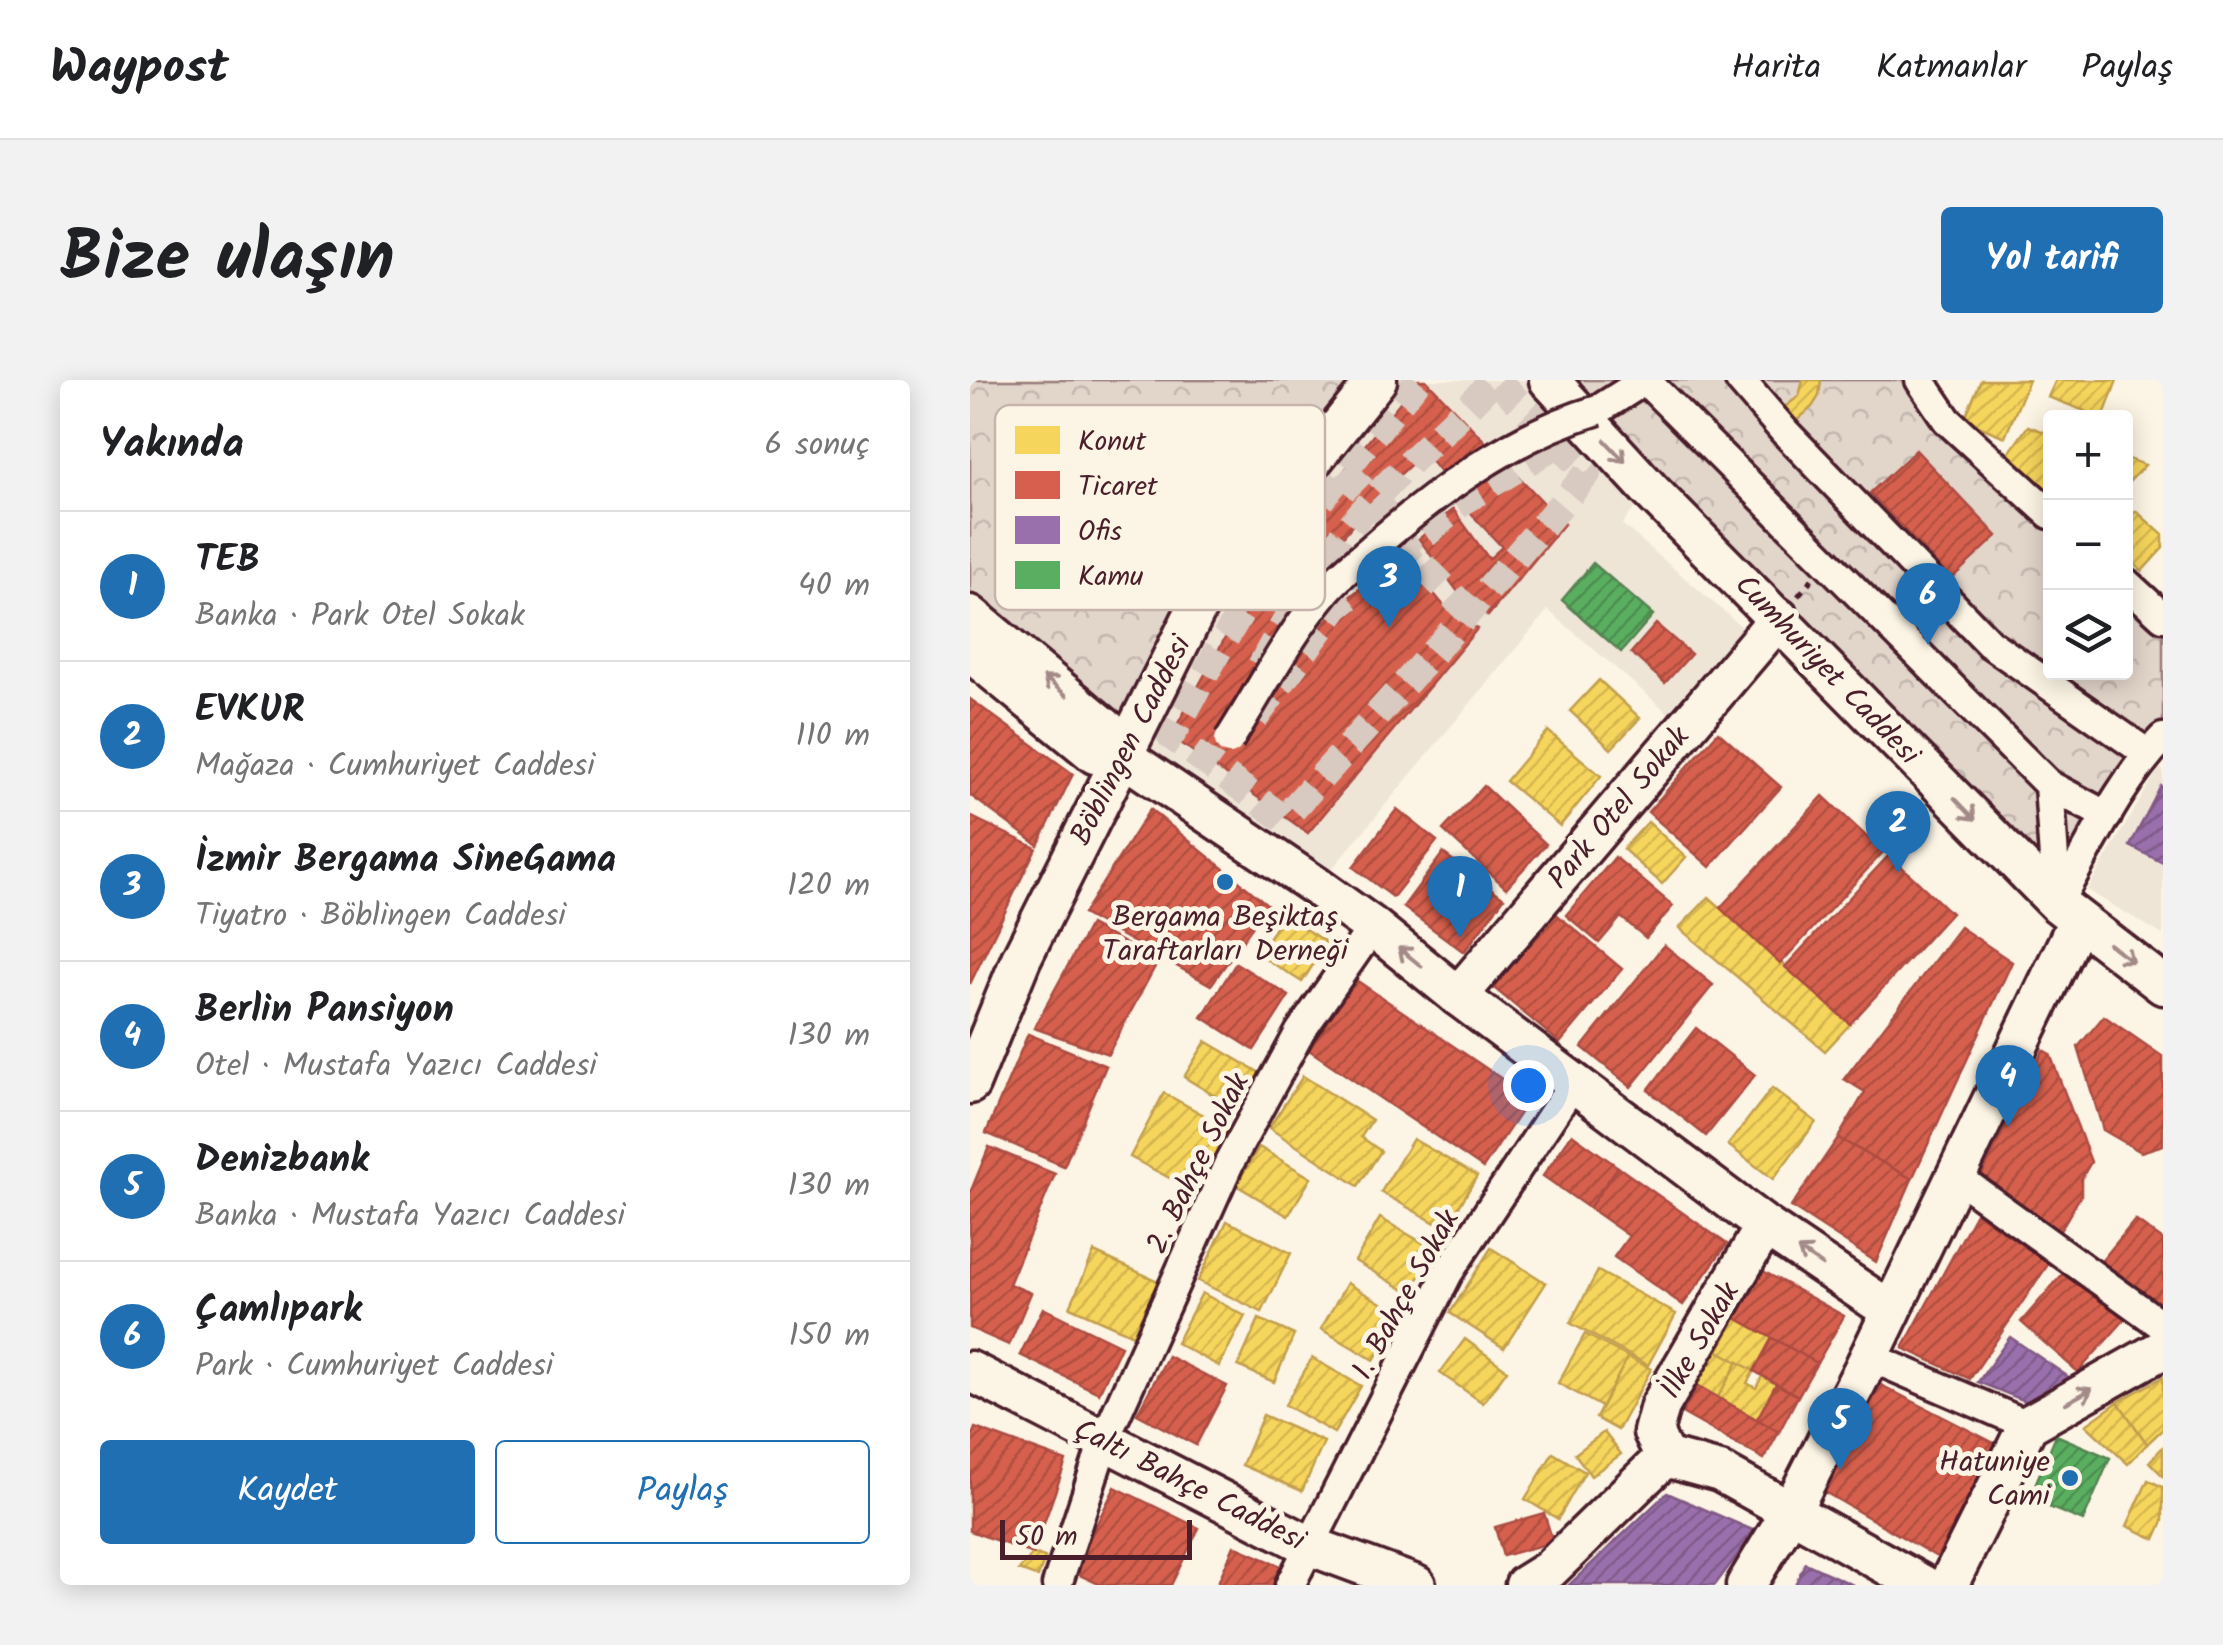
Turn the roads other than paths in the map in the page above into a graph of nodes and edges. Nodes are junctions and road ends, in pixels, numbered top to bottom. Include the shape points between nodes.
1 (1377, 380) edge
2 (1549, 380) edge
3 (1740, 380) edge
4 (1920, 380) edge
5 (1642, 382) edge
6 (1325, 445) tunnel mouth
7 (2043, 508) edge
8 (2133, 589) edge
9 (1325, 592) edge
10 (1197, 610) edge
11 (1312, 610) edge
12 (970, 614) edge
13 (2163, 617) edge
14 (1779, 618) junction
15 (1989, 643) junction
16 (970, 652) edge
17 (2074, 684) dead end
18 (1228, 740) dead end
19 (2156, 746) edge
20 (1121, 755) junction
21 (2049, 785) junction
22 (2107, 816) junction
23 (2068, 912) junction
24 (1373, 927) junction
25 (2163, 985) edge
26 (1458, 996) junction
27 (970, 1084) edge
28 (1573, 1084) junction
29 (1957, 1177) junction
30 (1765, 1226) junction
31 (1891, 1311) junction
32 (2163, 1326) edge
33 (2163, 1349) edge
34 (1870, 1357) junction
35 (970, 1371) edge
36 (2028, 1425) junction
37 (1104, 1441) junction
38 (1665, 1457) junction
39 (1791, 1511) junction
40 (1308, 1545) junction
41 (1882, 1574) edge
42 (1057, 1585) edge
43 (1290, 1585) edge
44 (1416, 1585) edge
45 (1524, 1585) edge
46 (1746, 1585) edge
47 (1923, 1585) edge
48 (1948, 1585) edge

1 - 6 main road, Böblingen Caddesi
2 -> 14 main road, Cumhuriyet Caddesi
3 - 15 street
4 - 7 street via 1947,420
5 - 9 street, bridge via 1598,410 1506,450 1444,491
5 - 21 street
8 - 13 street
10 - 20 main road, Böblingen Caddesi
11 - 18 street, bridge
20 -> 12 main road via 1108,730
14 -> 23 main road, Cumhuriyet Caddesi
14 - 26 main road, Park Otel Sokak
15 - 17 street
15 - 19 street
16 - 20 main road via 1096,754
19 - 22 street
20 - 24 main road
20 - 27 main road, Böblingen Caddesi via 1021,959
21 - 22 street
21 - 23 street
22 - 23 street
23 -> 25 main road, Cumhuriyet Caddesi
23 - 29 main road
26 -> 24 main road
24 - 37 street, 2. Bahçe Sokak via 1300,1032 1229,1163
26 - 28 main road
28 - 30 main road
28 - 40 street, 1. Bahçe Sokak via 1448,1273
29 - 31 main road
29 - 32 street
31 -> 30 main road
30 - 38 main road, İlke Sokak via 1660,1406 1654,1432
31 - 34 main road
36 -> 33 main road
34 - 36 street
34 - 39 main road
35 - 37 main road, Çaltı Bahçe Caddesi
36 - 48 main road
37 - 40 main road, Çaltı Bahçe Caddesi
37 - 42 street, 2. Bahçe Sokak
38 - 39 main road via 1720,1472
38 - 45 main road via 1549,1570
39 - 41 main road
39 - 46 main road
40 - 43 street, 1. Bahçe Sokak
40 - 44 main road, Çaltı Bahçe Caddesi
41 - 47 main road

